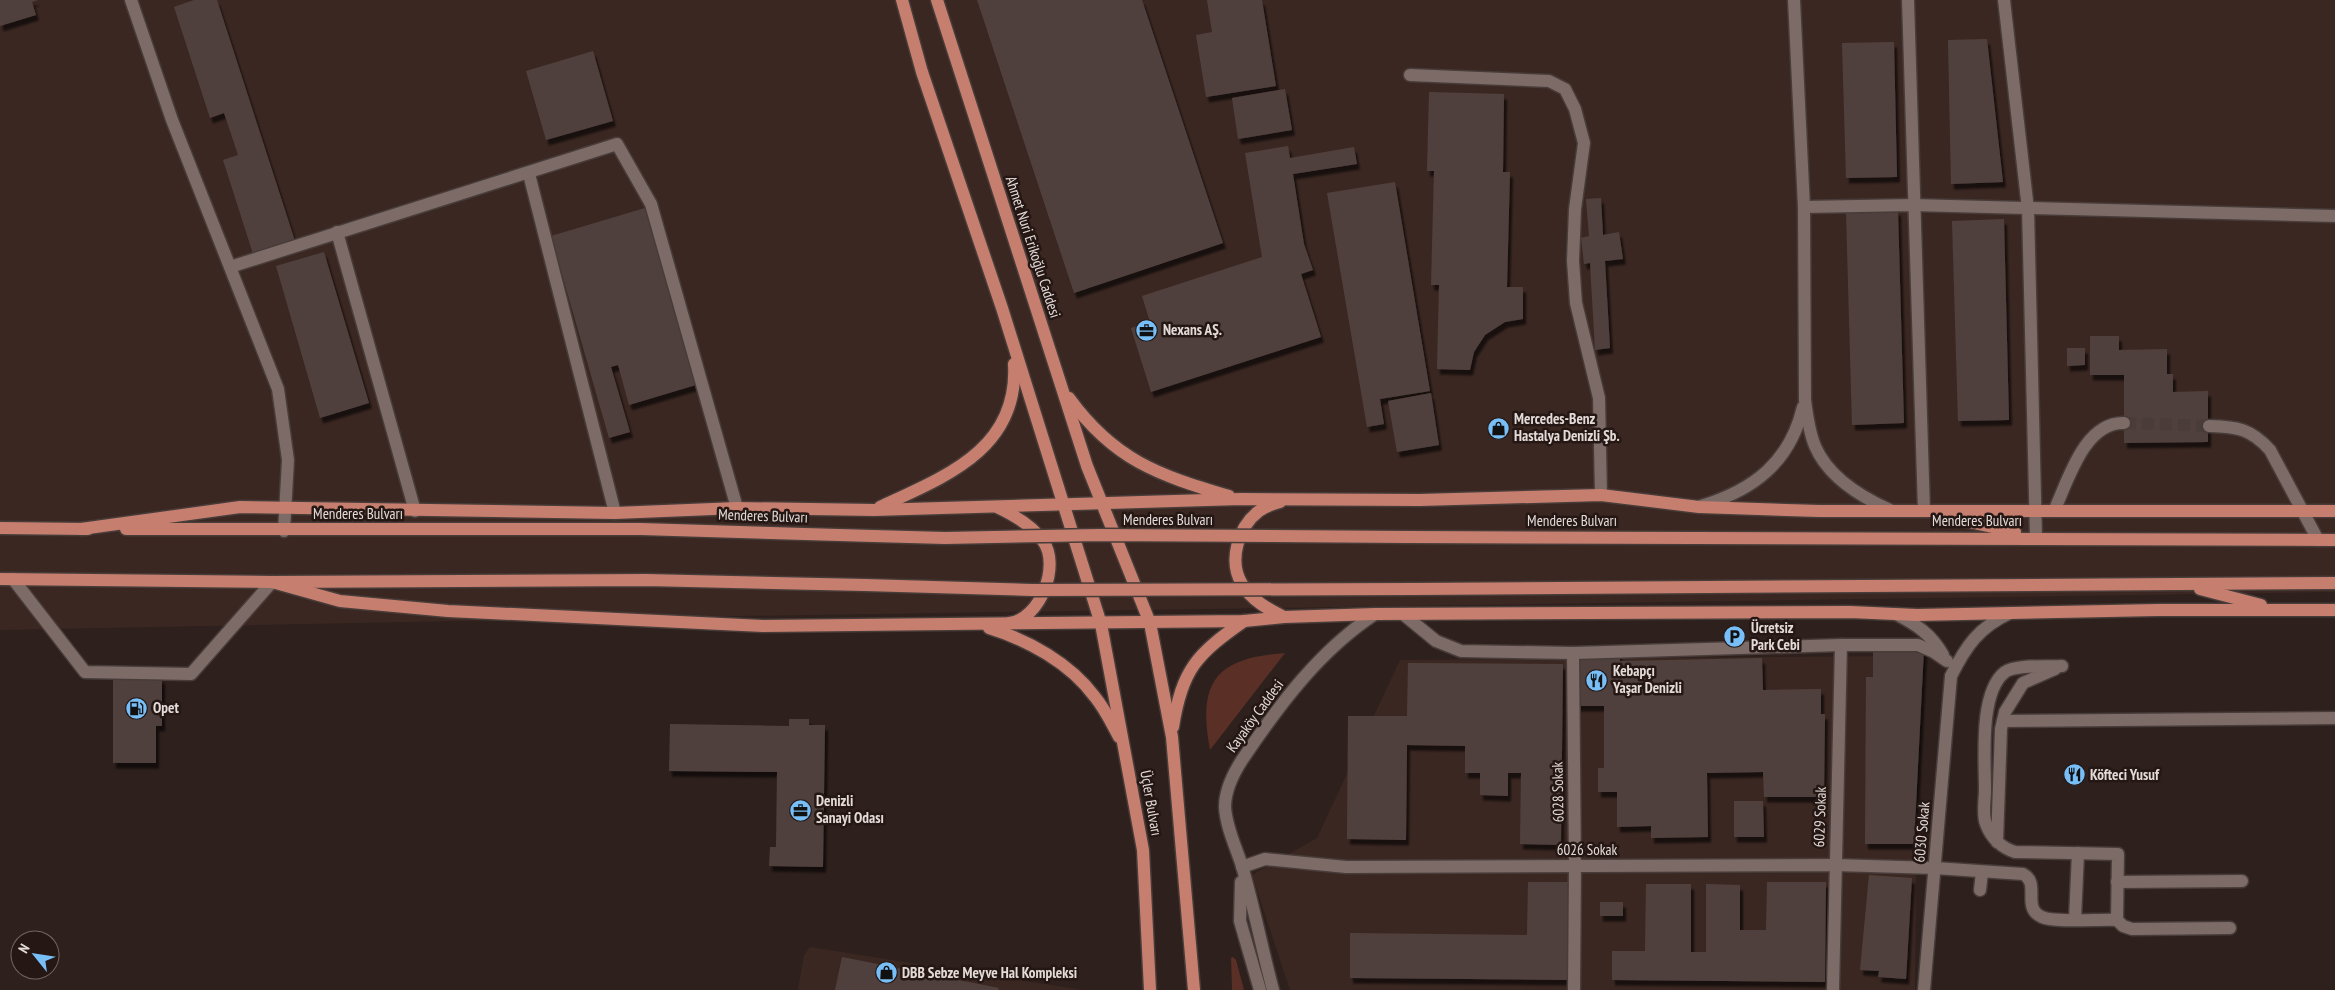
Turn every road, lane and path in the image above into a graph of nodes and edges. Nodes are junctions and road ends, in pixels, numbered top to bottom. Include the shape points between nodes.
1 (131, 0) edge
2 (902, 0) edge
3 (937, 0) edge
4 (1794, 0) edge
5 (1908, 0) edge
6 (2004, 0) edge
7 (1410, 75) dead end
8 (529, 174) junction
9 (1913, 205) junction
10 (1804, 207) junction
11 (2028, 209) junction
12 (2335, 216) edge
13 (337, 232) junction
14 (230, 267) junction
15 (1014, 351) junction
16 (1063, 388) junction
17 (1805, 400) junction
18 (2124, 423) tunnel mouth
19 (2209, 426) tunnel mouth
20 (1601, 495) junction
21 (1241, 499) junction
22 (1284, 500) junction
23 (1100, 503) junction
24 (1064, 504) junction
25 (993, 506) junction
26 (1699, 507) junction
27 (737, 508) junction
28 (285, 509) junction
29 (874, 510) junction
30 (1890, 510) junction
31 (415, 511) junction
32 (1924, 511) junction
33 (2054, 511) junction
34 (2302, 511) junction
35 (2335, 511) edge
36 (2035, 512) junction
37 (615, 513) junction
38 (0, 528) edge
39 (81, 529) junction
40 (284, 530) junction
41 (2036, 537) junction
42 (2318, 540) junction
43 (2335, 540) edge
44 (6, 579) edge
45 (272, 582) junction
46 (2335, 583) edge
47 (2186, 585) junction
48 (2278, 610) junction
49 (2335, 610) edge
50 (2010, 612) junction
51 (1375, 614) junction
52 (1403, 614) junction
53 (1896, 614) junction
54 (1284, 617) junction
55 (1244, 622) junction
56 (1150, 623) junction
57 (1101, 624) junction
58 (980, 625) junction
59 (1841, 645) junction
60 (1573, 653) junction
61 (1947, 661) junction
62 (1951, 676) junction
63 (2335, 718) edge
64 (2003, 721) junction
65 (1172, 737) junction
66 (1124, 745) junction
67 (1997, 842) junction
68 (2078, 853) junction
69 (1835, 865) junction
70 (1576, 866) junction
71 (1242, 867) junction
72 (1935, 868) junction
73 (1982, 872) junction
74 (2242, 881) dead end
75 (2117, 882) junction
76 (1980, 890) dead end
77 (2075, 919) junction
78 (2117, 920) junction
79 (2230, 928) dead end
80 (1150, 990) edge
81 (1194, 990) edge
82 (1260, 990) edge
83 (1273, 990) edge
84 (1574, 990) edge
85 (1833, 990) edge
86 (1924, 990) edge

1 - 14 street via 172,120
2 - 15 main road via 922,72
3 - 16 main road, Ahmet Nuri Erikoğlu Caddesi
4 - 10 street
5 - 9 street
6 - 11 street
7 - 20 street via 1549,81 1565,89 1575,109 1584,143 1575,209 1575,294 1599,398
8 - 13 street
8 - 27 street via 617,144 651,204
8 - 37 street
9 - 10 street
9 - 11 street
9 - 32 street
10 - 17 street
11 - 12 street
11 - 36 street
13 - 14 street
13 - 31 street
14 - 28 street via 278,388 288,460
15 - 24 main road
15 - 29 main road via 1015,372 1010,404 994,436 982,450 942,478
16 - 21 main road via 1098,432 1129,458 1150,470
16 - 23 main road, Ahmet Nuri Erikoğlu Caddesi
17 - 26 street via 1798,429 1775,464 1740,490
17 - 30 street via 1815,446 1827,466 1864,498
18 - 33 street via 2110,425 2094,434 2080,455
19 - 34 street via 2236,427 2264,444
20 - 22 main road
20 - 26 main road
21 - 22 main road
21 - 23 main road
22 - 54 main road via 1260,510 1245,525 1236,548 1241,583 1252,596
23 - 24 main road
23 - 56 main road, Ahmet Nuri Erikoğlu Caddesi
24 - 25 main road
24 - 57 main road, Üçler Bulvarı
25 - 29 main road
25 - 58 main road via 1021,520 1044,542 1052,566 1043,593 1033,609 1016,622
26 - 30 main road
27 - 29 main road
27 - 37 main road
28 - 31 main road
28 - 39 main road via 240,507
28 - 40 street
30 - 32 main road
31 - 37 main road
32 - 36 main road
32 - 41 main road
33 - 34 main road
33 - 36 main road
34 - 35 main road
34 - 42 street
36 - 41 street
38 - 39 main road, Menderes Bulvarı
39 - 40 main road, Menderes Bulvarı
40 - 41 main road, Menderes Bulvarı, bridge via 641,529 946,538
41 - 42 main road, Menderes Bulvarı
42 - 43 main road, Menderes Bulvarı
44 - 45 main road
44 - 45 street via 85,672 191,674
45 - 47 main road, bridge via 646,580 1032,590
45 - 58 main road via 340,601 448,611 763,626
46 - 47 main road
47 - 48 main road
48 - 49 main road
48 - 50 main road
50 - 53 main road
50 - 62 street, 6030 Sokak via 1992,621 1976,636
51 - 52 main road
51 - 54 main road
51 - 71 street, Kayaköy Caddesi via 1324,654 1267,724 1235,771 1226,794 1225,807
52 - 53 main road
52 - 60 street via 1436,641 1461,651
53 - 61 street, 6030 Sokak via 1931,636
54 - 55 main road
55 - 56 main road
55 - 65 main road via 1204,651 1188,673 1177,702
56 - 57 main road
56 - 65 main road, Üçler Bulvarı
57 - 58 main road
57 - 66 main road, Üçler Bulvarı
58 - 66 main road via 1038,649 1071,673 1095,696
59 - 60 street
59 - 61 street via 1918,645
59 - 69 street, 6029 Sokak
60 - 70 street, 6028 Sokak
61 - 62 street, 6030 Sokak
62 - 72 street, 6030 Sokak
63 - 64 street
64 - 67 street
64 - 67 street via 2011,700 2023,683 2062,666 2007,670 1997,679 1992,691 1984,749 1985,823
65 - 81 main road, Üçler Bulvarı
66 - 80 main road, Üçler Bulvarı via 1143,850
67 - 68 street via 2015,852
68 - 75 street via 2118,854
68 - 77 street
69 - 70 street, 6026 Sokak
69 - 72 street, 6026 Sokak
69 - 85 street, 6029 Sokak
70 - 71 street, 6026 Sokak via 1346,867 1265,859
70 - 84 street, 6028 Sokak
71 - 82 street, Kayaköy Caddesi via 1240,921
71 - 83 street, Kayaköy Caddesi
72 - 73 street, 6026 Sokak
72 - 86 street, 6030 Sokak
73 - 76 street
73 - 77 street, 6026 Sokak via 2027,876 2032,884 2030,903 2037,914 2050,919
74 - 75 street
75 - 78 street
77 - 78 street
78 - 79 street via 2132,930

